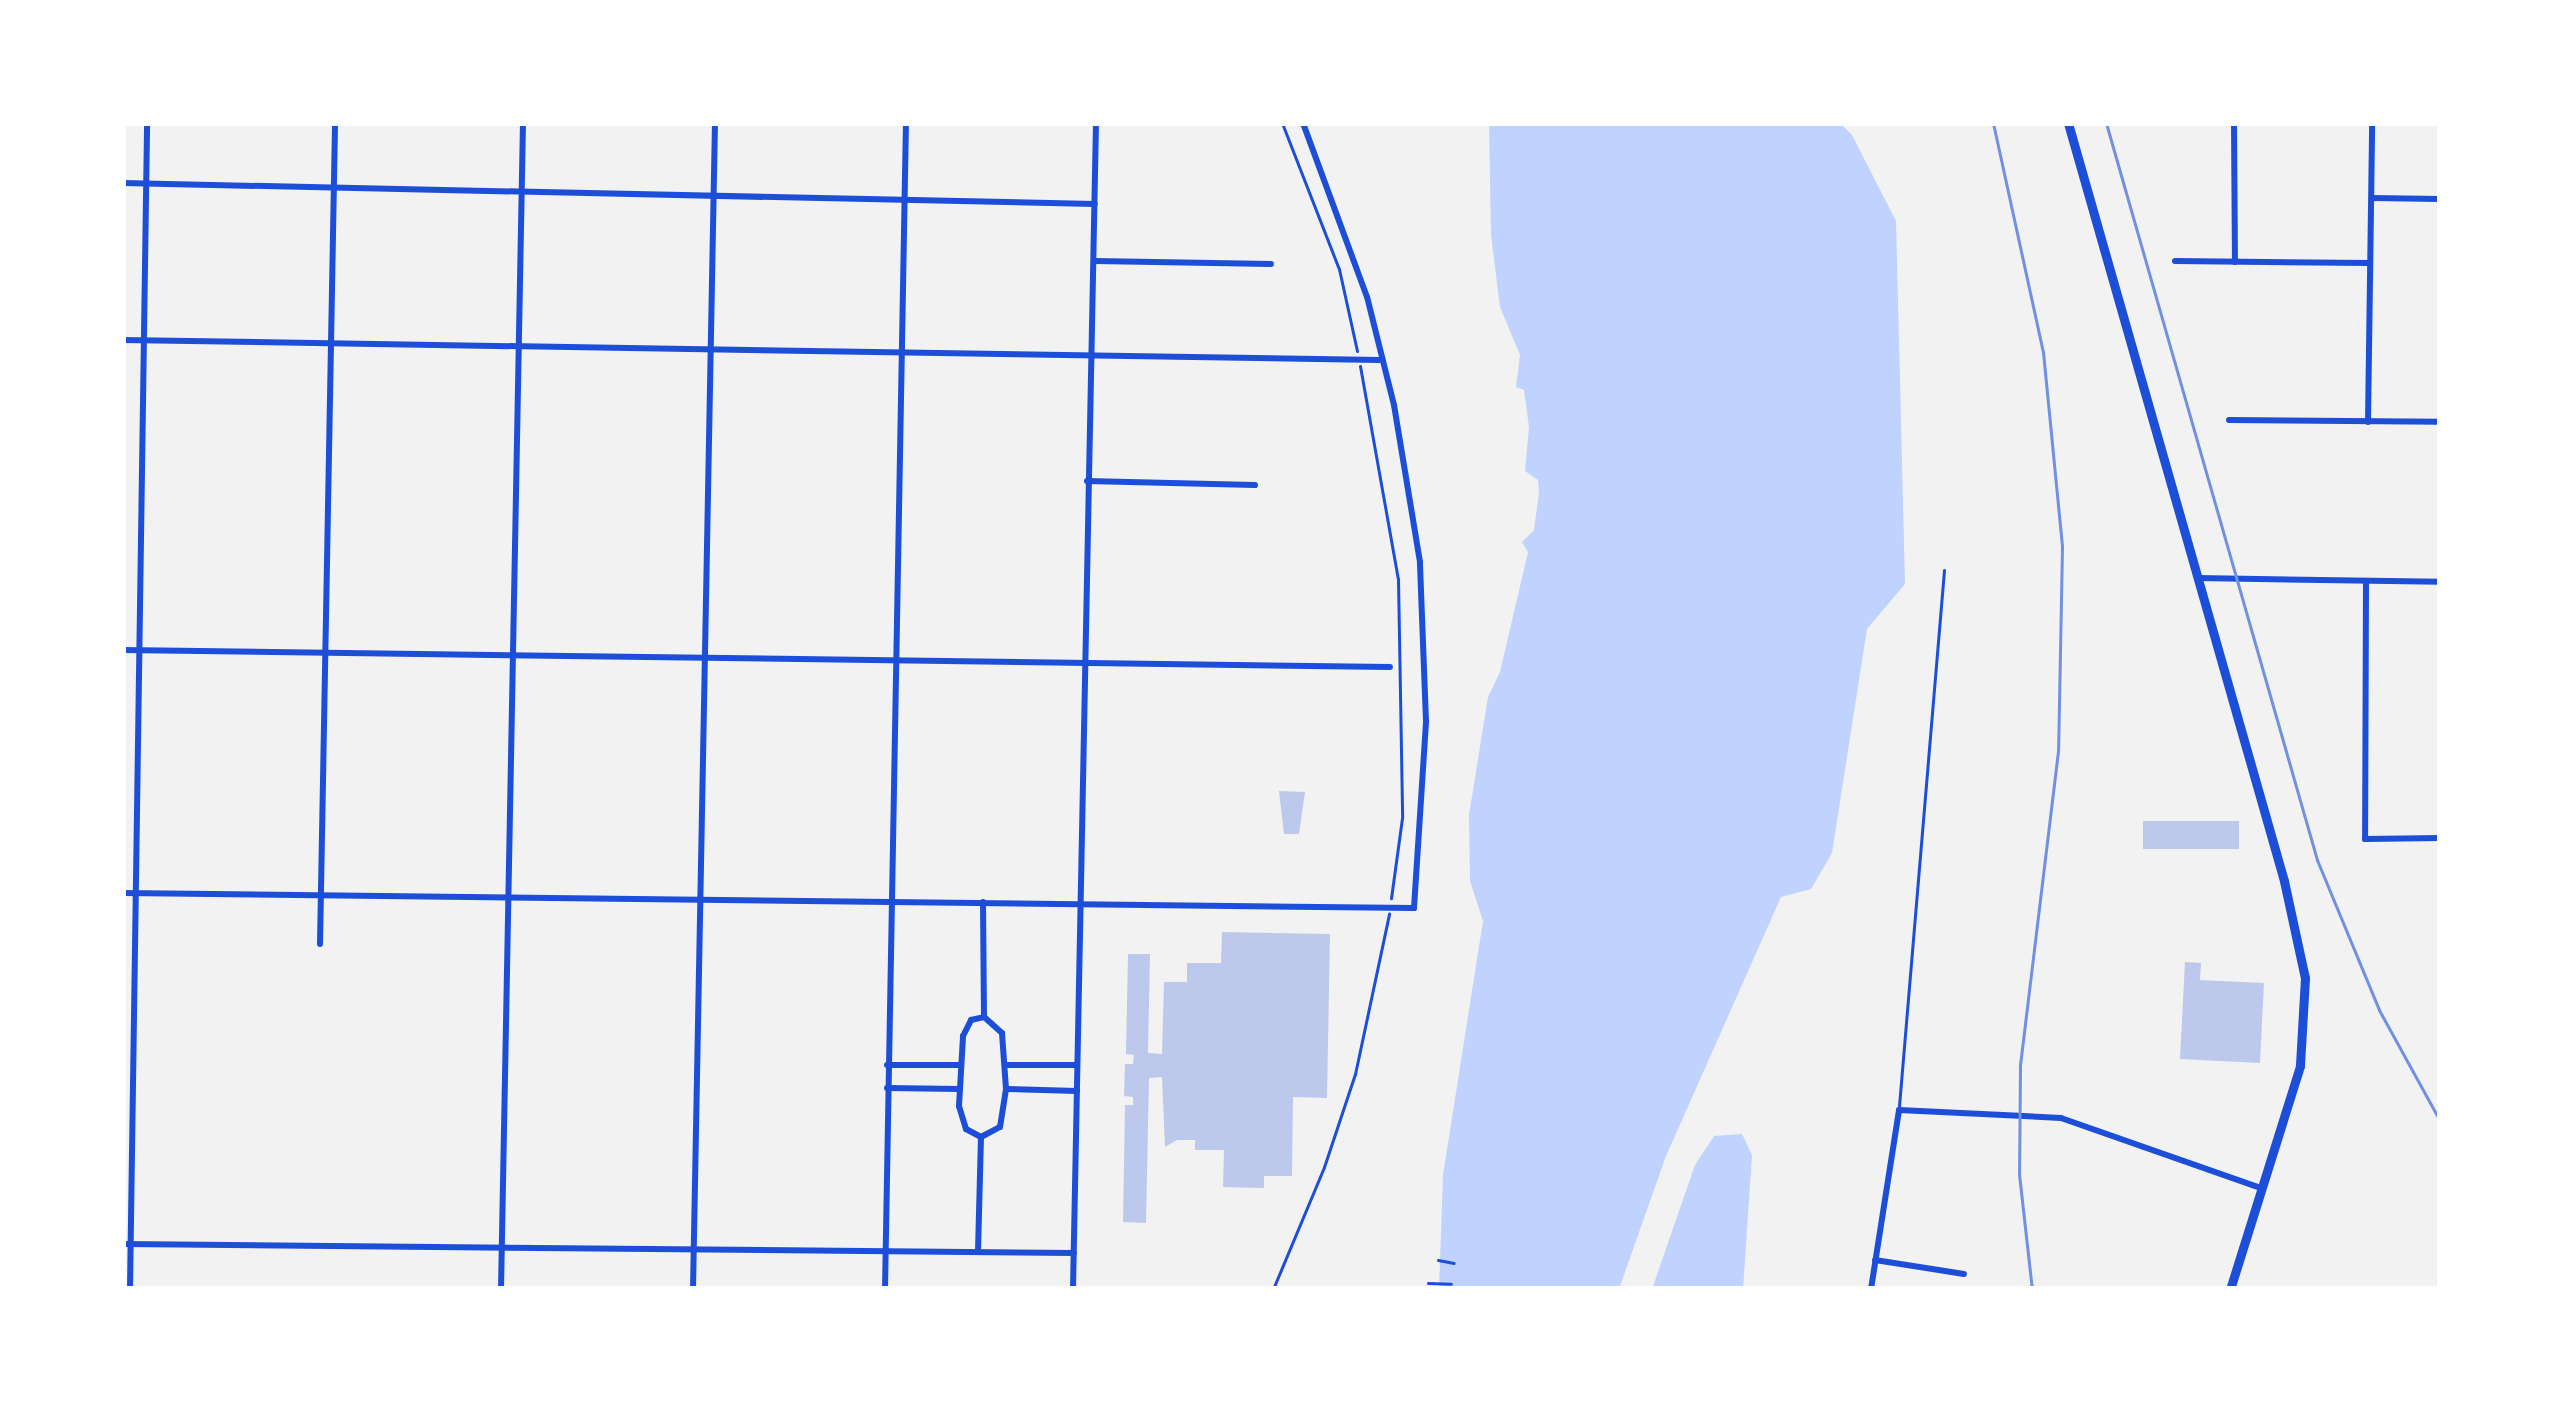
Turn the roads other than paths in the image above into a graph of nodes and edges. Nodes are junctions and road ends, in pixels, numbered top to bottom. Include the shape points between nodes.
1 (147, 123) edge
2 (335, 123) edge
3 (524, 123) edge
4 (715, 123) edge
5 (906, 123) edge
6 (1096, 123) edge
7 (1303, 123) edge
8 (2068, 123) edge
9 (2234, 123) edge
10 (2372, 123) edge
11 (123, 183) edge
12 (146, 184) junction
13 (334, 189) junction
14 (523, 193) junction
15 (714, 196) junction
16 (2372, 198) junction
17 (2440, 199) edge
18 (904, 200) junction
19 (1094, 204) junction
20 (1094, 261) junction
21 (2175, 261) dead end
22 (2234, 262) junction
23 (2370, 263) junction
24 (1271, 264) dead end
25 (123, 340) edge
26 (143, 340) junction
27 (331, 343) junction
28 (519, 346) junction
29 (711, 349) junction
30 (902, 352) junction
31 (1089, 355) junction
32 (1380, 360) junction
33 (2229, 420) dead end
34 (2368, 422) junction
35 (2440, 422) edge
36 (1087, 481) junction
37 (1255, 485) dead end
38 (1944, 570) dead end
39 (2197, 578) junction
40 (2366, 581) junction
41 (2440, 582) edge
42 (123, 650) edge
43 (143, 650) junction
44 (324, 653) junction
45 (512, 657) junction
46 (705, 659) junction
47 (895, 662) junction
48 (1084, 665) junction
49 (1390, 668) dead end
50 (2440, 838) edge
51 (123, 893) edge
52 (138, 893) junction
53 (321, 894) junction
54 (507, 894) junction
55 (702, 897) junction
56 (890, 901) junction
57 (983, 902) junction
58 (1080, 904) junction
59 (320, 944) dead end
60 (983, 1016) junction
61 (887, 1065) junction
62 (960, 1065) junction
63 (1006, 1065) junction
64 (1077, 1065) junction
65 (887, 1088) junction
66 (959, 1089) junction
67 (1006, 1089) junction
68 (1076, 1091) junction
69 (1899, 1110) junction
70 (981, 1137) junction
71 (2261, 1188) junction
72 (127, 1244) edge
73 (501, 1246) junction
74 (694, 1246) junction
75 (885, 1250) junction
76 (979, 1251) junction
77 (1074, 1253) junction
78 (1875, 1261) junction
79 (1964, 1274) dead end
80 (130, 1289) edge
81 (501, 1289) edge
82 (693, 1289) edge
83 (885, 1289) edge
84 (1073, 1289) edge
85 (1871, 1289) edge
86 (2230, 1289) edge

1 - 12 street
2 - 13 street
3 - 14 street
4 - 15 street
5 - 18 street
6 - 19 street
7 - 32 street via 1367,297
8 - 39 main road
9 - 22 street
10 - 16 street
11 - 12 street
12 - 13 street
12 - 26 street
13 - 14 street
13 - 27 street
14 - 15 street
14 - 28 street
15 - 18 street
15 - 29 street
16 - 17 street
16 - 23 street
18 - 19 street
18 - 30 street
19 - 20 street
20 - 24 street
20 - 31 street
21 - 22 street
22 - 23 street
23 - 34 street
25 - 26 street
26 - 27 street
26 - 43 street
27 - 28 street
27 - 44 street
28 - 29 street
28 - 45 street
29 - 30 street
29 - 46 street
30 - 31 street
30 - 47 street
31 - 32 street
31 - 36 street
32 - 58 street via 1424,615 1414,908
33 - 34 street
34 - 35 street
36 - 37 street
36 - 48 street
38 - 69 lane
39 - 40 street
39 - 71 main road via 2305,978 2300,1066
40 - 41 street
40 - 50 street via 2365,839
42 - 43 street
43 - 44 street
43 - 52 street
44 - 45 street
44 - 53 street
45 - 46 street
45 - 54 street
46 - 47 street
46 - 55 street
47 - 48 street
47 - 56 street
48 - 49 street
48 - 58 street
51 - 52 street
52 - 53 street
52 - 72 street
53 - 54 street
53 - 59 street
54 - 55 street
54 - 73 street
55 - 56 street
55 - 74 street
56 - 57 street
56 - 61 street
57 - 58 street
57 - 60 street
58 - 64 street
60 - 62 street via 964,1030
60 - 63 street via 998,1024
61 - 62 street
61 - 65 street
62 - 66 street
63 - 64 street
63 - 67 street
64 - 68 street
65 - 66 street
65 - 75 street
66 - 70 street via 963,1124
67 - 68 street
67 - 70 street via 1000,1127
68 - 77 street
69 - 71 street via 2060,1118
69 - 78 street
70 - 76 street
71 - 86 main road
72 - 73 street
72 - 80 street
73 - 74 street
73 - 81 street
74 - 75 street
74 - 82 street
75 - 76 street
75 - 83 street
76 - 77 street
77 - 84 street
78 - 79 street
78 - 85 street

